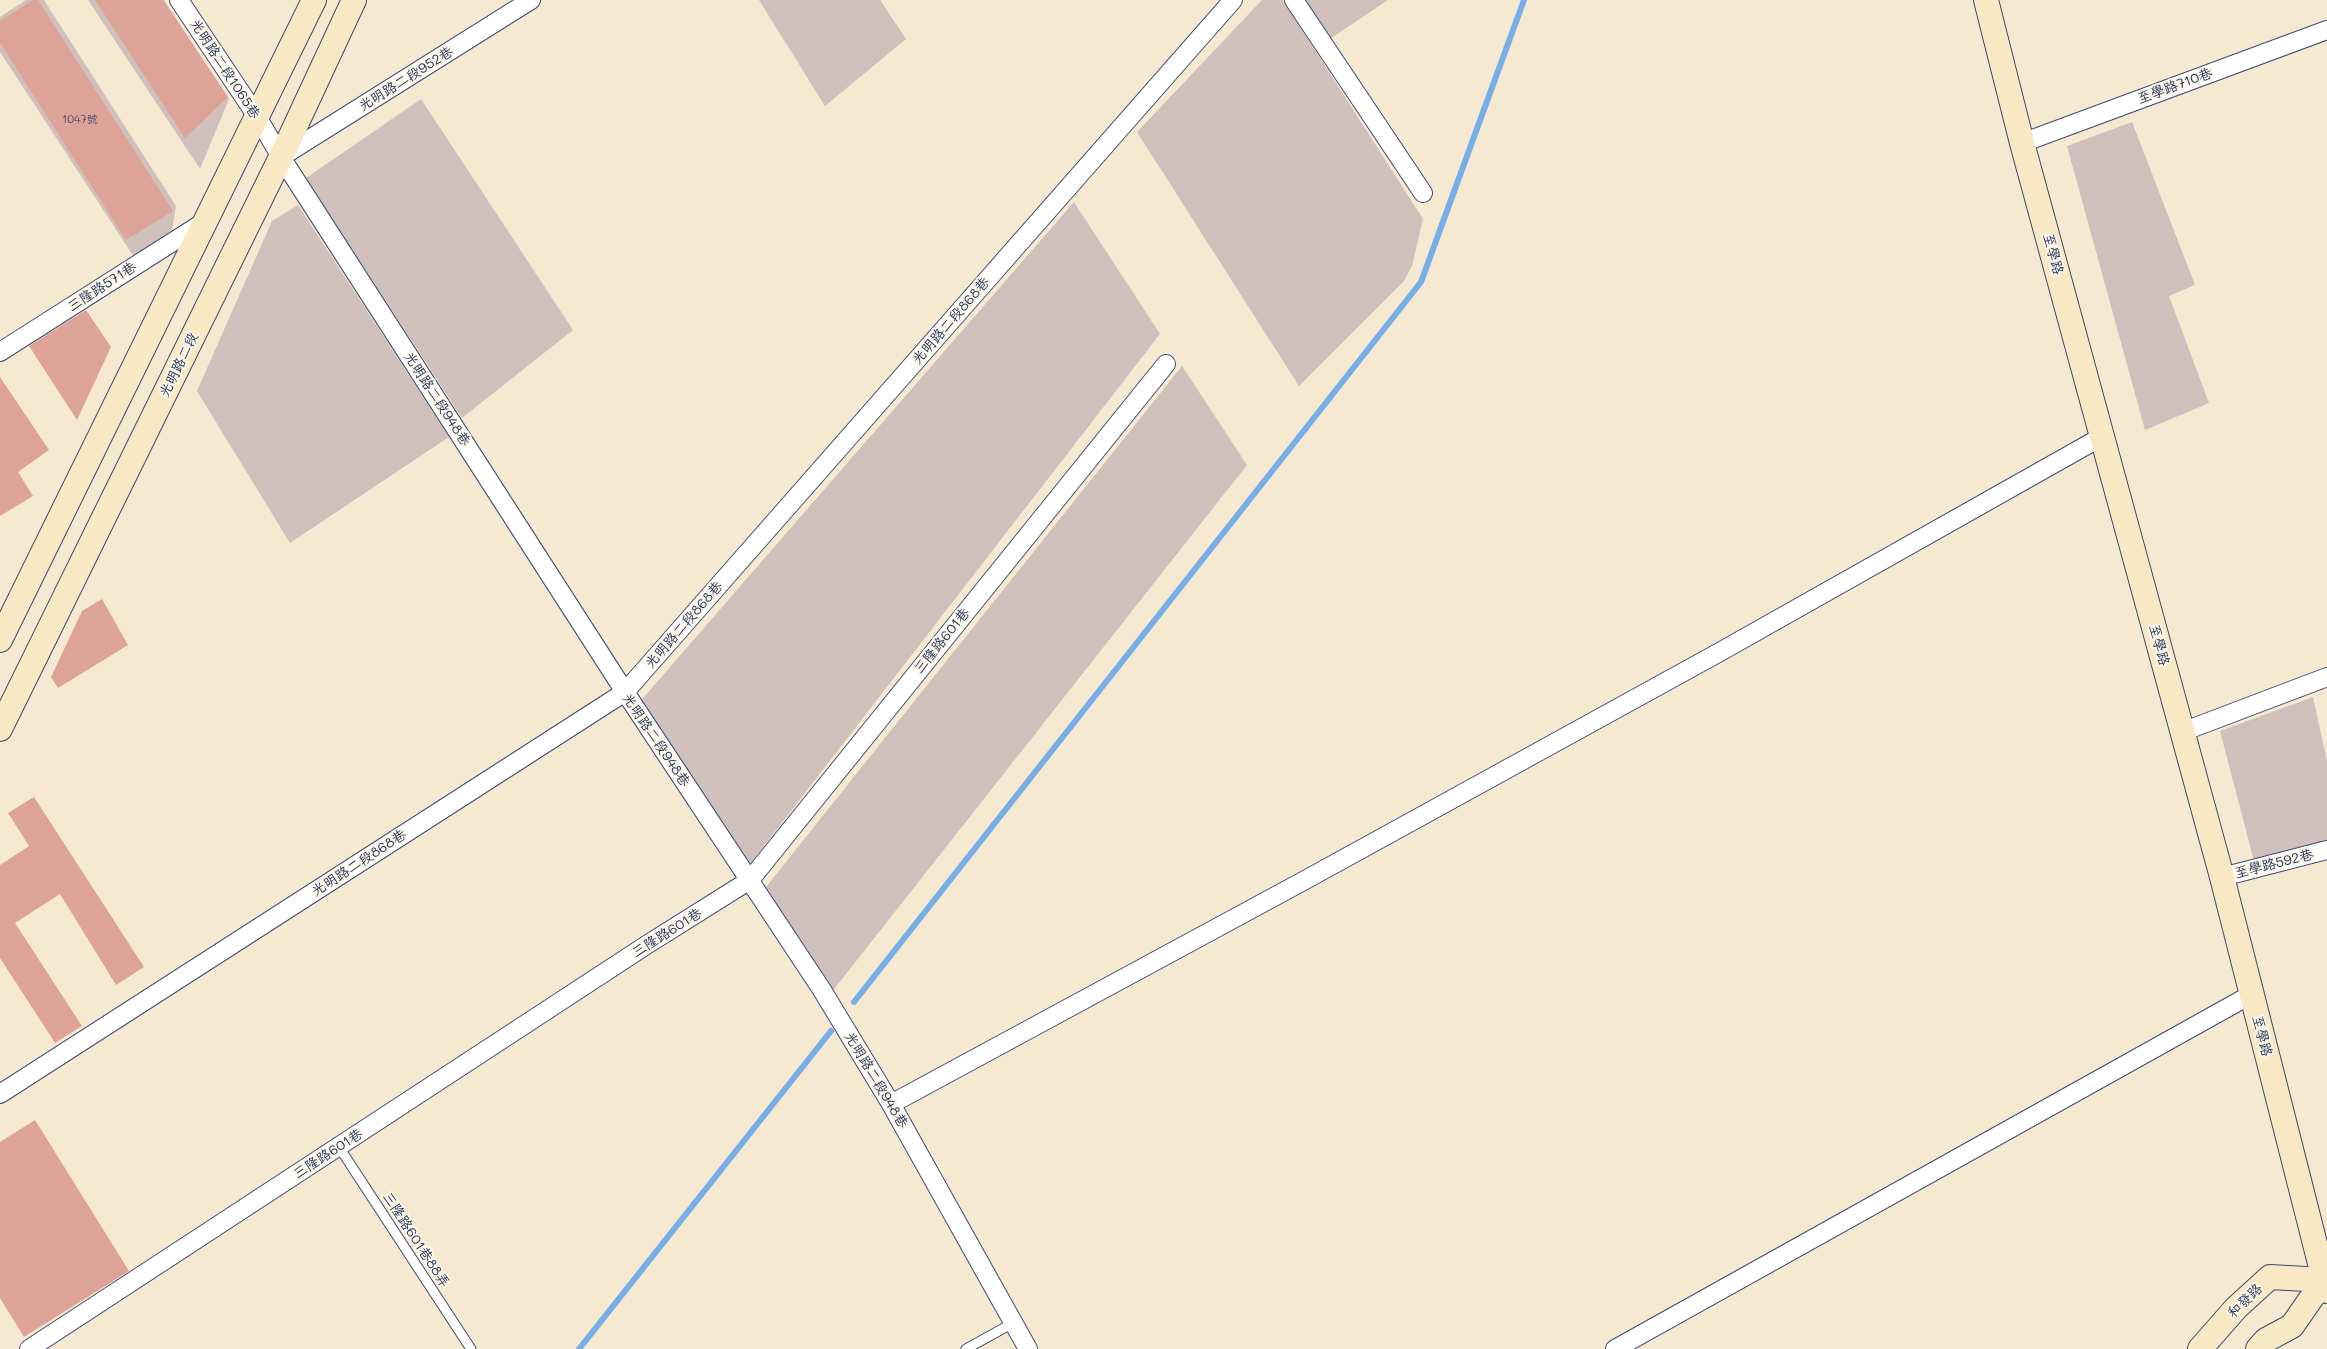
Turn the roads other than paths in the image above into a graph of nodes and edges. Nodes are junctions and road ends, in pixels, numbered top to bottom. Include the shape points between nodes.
1 (179, 0) edge
2 (314, 0) edge
3 (354, 0) edge
4 (531, 0) edge
5 (1233, 0) edge
6 (1294, 0) edge
7 (1986, 0) edge
8 (2327, 30) edge
9 (256, 115) junction
10 (2022, 143) junction
11 (275, 148) junction
12 (1423, 193) dead end
13 (204, 222) junction
14 (0, 352) edge
15 (1166, 364) dead end
16 (2103, 436) junction
17 (0, 640) edge
18 (2327, 677) edge
19 (625, 692) junction
20 (0, 729) edge
21 (2182, 732) junction
22 (2327, 850) edge
23 (2222, 877) junction
24 (750, 880) junction
25 (2252, 994) junction
26 (0, 1094) edge
27 (891, 1104) junction
28 (338, 1147) junction
29 (2325, 1285) edge
30 (1013, 1323) junction
31 (29, 1349) edge
32 (471, 1349) edge
33 (966, 1349) edge
34 (1028, 1349) edge
35 (1615, 1349) edge
36 (2200, 1349) edge
37 (2258, 1349) edge

1 - 9 street, 光明路二段1065巷
2 - 9 street
3 - 11 street, 光明路二段
4 - 11 street, 光明路二段952巷
5 - 19 street, 光明路二段868巷
6 - 12 street
7 - 10 street, 至學路
8 - 10 street, 至學路710巷
9 - 11 street, 光明路二段1065巷
9 - 13 street
10 - 16 street, 至學路
11 - 19 street, 光明路二段948巷
11 - 20 street, 光明路二段
13 - 14 street, 三隆路571巷
13 - 17 street
15 - 24 street, 三隆路601巷
16 - 21 street, 至學路
16 - 27 street via 1665,682
18 - 21 street
19 - 24 street, 光明路二段948巷
19 - 26 street, 光明路二段868巷
21 - 23 street, 至學路
22 - 23 street, 至學路592巷
23 - 25 street, 至學路
24 - 27 street, 光明路二段948巷
24 - 28 street, 三隆路601巷
25 - 29 street, 至學路
25 - 35 street
27 - 30 street, 光明路二段948巷
28 - 31 street, 三隆路601巷
28 - 32 lane, 三隆路601巷88弄
29 - 36 street, 和發路 via 2270,1277 2236,1308
29 - 37 street via 2292,1326 2266,1340
30 - 33 lane
30 - 34 street, 光明路二段948巷

